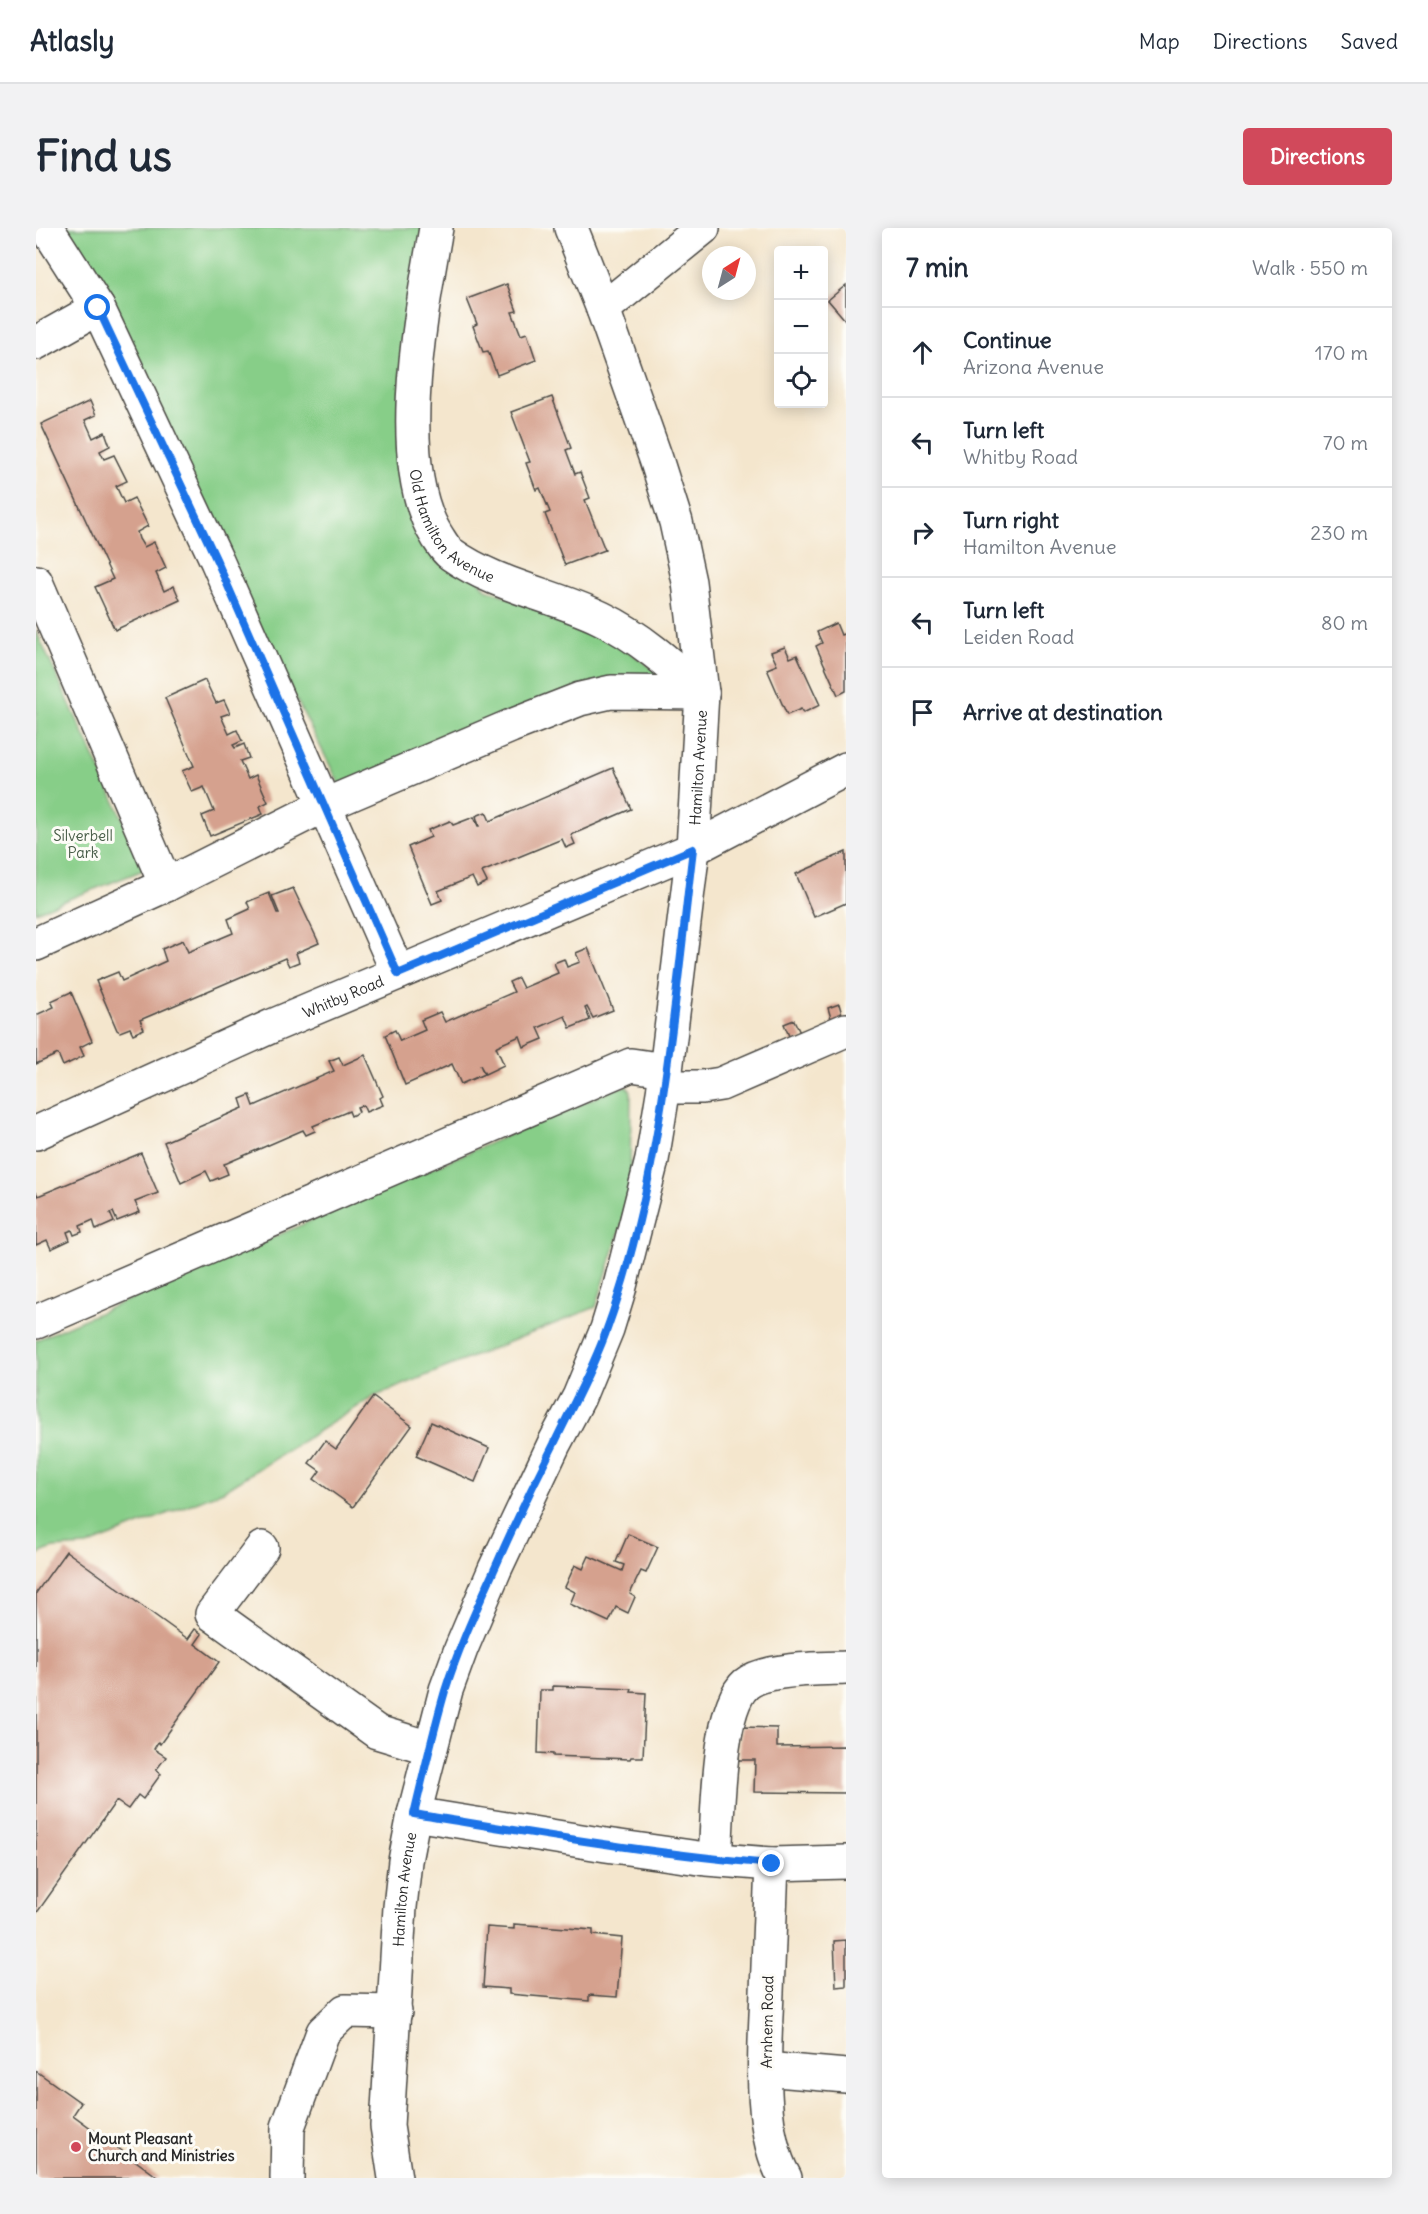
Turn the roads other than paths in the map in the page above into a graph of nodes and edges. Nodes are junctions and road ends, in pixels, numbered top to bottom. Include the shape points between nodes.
1 (47, 228) edge
2 (436, 228) edge
3 (571, 228) edge
4 (703, 228) edge
5 (98, 308) junction
6 (603, 309) junction
7 (36, 343) edge
8 (38, 591) edge
9 (702, 693) junction
10 (846, 769) edge
11 (323, 806) junction
12 (693, 849) junction
13 (166, 885) junction
14 (36, 944) edge
15 (398, 974) junction
16 (846, 1030) edge
17 (665, 1078) junction
18 (36, 1133) edge
19 (36, 1322) edge
20 (262, 1548) dead end
21 (846, 1668) edge
22 (430, 1748) junction
23 (414, 1814) junction
24 (715, 1859) junction
25 (846, 1862) edge
26 (772, 1864) junction
27 (395, 2012) junction
28 (765, 2069) junction
29 (846, 2076) edge
30 (287, 2178) edge
31 (394, 2178) edge
32 (785, 2178) edge

1 - 5 street
2 - 9 street, Old Hamilton Avenue via 417,337 414,393 417,479 431,526 448,552 522,589 601,618 667,661
3 - 6 street, Hamilton Avenue
4 - 6 street
5 - 7 street
5 - 11 street via 217,561
6 - 9 street, Hamilton Avenue via 676,522 689,582
8 - 13 street
9 - 11 street via 612,692 580,699
9 - 12 street, Hamilton Avenue
10 - 12 street, Whitby Road
11 - 13 street
11 - 15 street
12 - 15 street, Whitby Road
12 - 17 street, Hamilton Avenue
13 - 14 street
15 - 18 street, Whitby Road via 272,1026
16 - 17 street via 721,1083 702,1087
17 - 19 street via 631,1065
17 - 22 street, Hamilton Avenue via 638,1222 607,1329 579,1397 495,1569 446,1689
20 - 22 street via 212,1614 377,1732
21 - 24 street via 764,1676 746,1684 737,1697 724,1741
22 - 23 street, Hamilton Avenue
23 - 24 street
23 - 27 street, Hamilton Avenue via 400,1907
24 - 26 street
25 - 26 street
26 - 28 street, Arnhem Road
27 - 30 street via 345,2011 323,2032 288,2127
27 - 31 street, Hamilton Avenue via 387,2126
28 - 29 street
28 - 32 street, Arnhem Road via 769,2131

